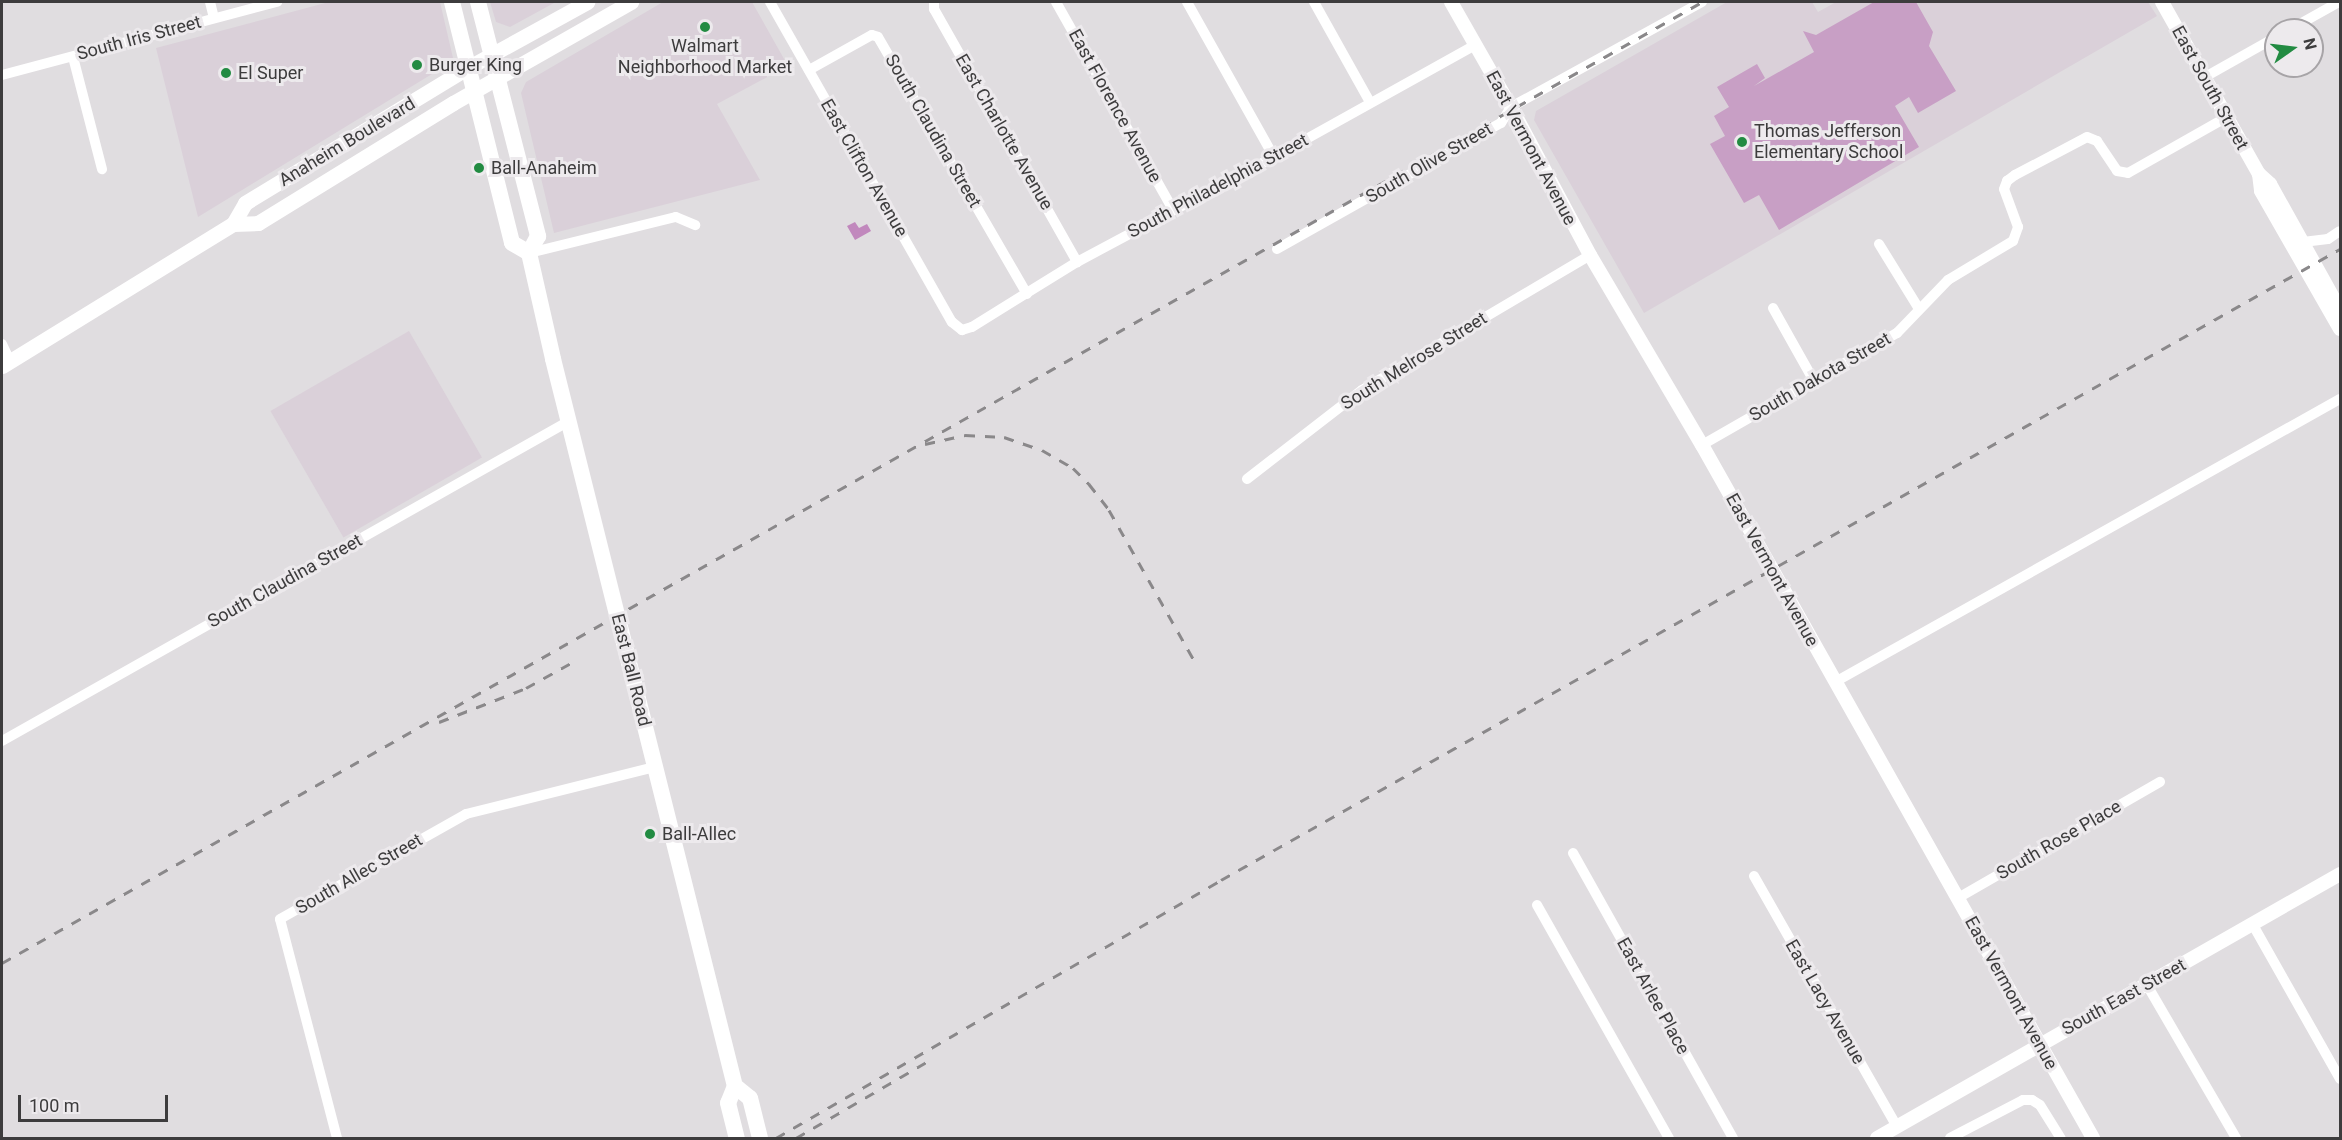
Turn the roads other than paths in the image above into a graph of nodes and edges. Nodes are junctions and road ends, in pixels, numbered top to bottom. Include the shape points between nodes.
1 (210, 2) edge
2 (278, 2) edge
3 (452, 2) edge
4 (478, 2) edge
5 (587, 2) edge
6 (631, 2) edge
7 (770, 2) edge
8 (934, 2) edge
9 (1056, 2) edge
10 (1187, 2) edge
11 (1314, 2) edge
12 (1451, 2) edge
13 (1702, 2) edge
14 (2162, 2) edge
15 (2339, 2) edge
16 (214, 18) junction
17 (2310, 18) edge
18 (2264, 44) edge
19 (1475, 45) junction
20 (492, 55) junction
21 (72, 57) junction
22 (469, 67) junction
23 (809, 70) junction
24 (2, 75) edge
25 (2205, 77) junction
26 (498, 78) junction
27 (475, 91) junction
28 (1371, 102) junction
29 (1511, 107) junction
30 (2227, 117) junction
31 (1274, 157) junction
32 (102, 169) dead end
33 (2259, 174) junction
34 (1173, 210) junction
35 (233, 224) junction
36 (694, 225) dead end
37 (2340, 231) edge
38 (2303, 242) junction
39 (1879, 244) dead end
40 (1277, 249) dead end
41 (529, 253) junction
42 (1590, 255) junction
43 (1077, 262) junction
44 (1027, 294) junction
45 (1773, 308) dead end
46 (1919, 309) junction
47 (2340, 310) edge
48 (2340, 329) edge
49 (962, 330) joint
50 (2, 344) edge
51 (6, 363) edge
52 (1814, 381) junction
53 (2340, 399) edge
54 (569, 421) junction
55 (1702, 445) junction
56 (1247, 478) dead end
57 (1835, 681) junction
58 (2, 741) edge
59 (655, 767) junction
60 (2160, 782) dead end
61 (1573, 853) dead end
62 (2340, 874) edge
63 (1754, 876) dead end
64 (1958, 898) junction
65 (1537, 905) dead end
66 (2253, 925) junction
67 (2148, 985) junction
68 (2040, 1046) junction
69 (2340, 1079) edge
70 (735, 1086) junction
71 (1897, 1127) junction
72 (337, 1138) edge
73 (737, 1138) edge
74 (760, 1138) edge
75 (1669, 1138) edge
76 (1733, 1138) edge
77 (1877, 1138) edge
78 (1950, 1138) edge
79 (2061, 1138) edge
80 (2093, 1138) edge
81 (2236, 1138) edge

1 - 16 street
2 - 16 street, South Iris Street
3 - 22 main road
4 - 20 main road, East Ball Road
5 - 20 main road, Anaheim Boulevard
6 - 26 main road, Anaheim Boulevard
7 - 23 street, East Clifton Avenue
8 - 43 street, East Charlotte Avenue via 934,9
9 - 34 street, East Florence Avenue
10 - 31 street
11 - 28 street
12 - 19 street, East Vermont Avenue
13 - 29 street, South Olive Street
14 - 25 street, East South Street
15 - 17 street
16 - 21 street, South Iris Street
18 - 25 street
19 - 28 street, South Philadelphia Street
19 - 29 street, East Vermont Avenue
20 - 22 main road, Anaheim Boulevard
20 - 26 main road, East Ball Road
21 - 24 street, South Iris Street
21 - 32 street
22 - 27 main road
22 - 35 main road, Anaheim Boulevard via 245,203
23 - 44 street, South Claudina Street via 872,35 878,36
23 - 49 street, East Clifton Avenue via 952,322
25 - 30 street, East South Street
26 - 27 main road, Anaheim Boulevard
26 - 41 main road, East Ball Road via 538,236
27 - 35 main road, Anaheim Boulevard via 258,223
27 - 41 main road via 512,243
28 - 31 street, South Philadelphia Street
29 - 40 street, South Olive Street via 1501,123
29 - 42 street, East Vermont Avenue
30 - 33 street, East South Street
30 - 46 street, South Dakota Street via 2128,173 2117,171 2097,141 2087,137 2015,175 2004,189 2017,222 2016,237 1948,280
31 - 34 street, South Philadelphia Street
33 - 38 street, East South Street via 2270,184
33 - 48 street, East South Street via 2261,191
34 - 43 street, South Philadelphia Street
35 - 51 main road, Anaheim Boulevard
36 - 41 street via 676,217
37 - 38 street via 2328,239
38 - 47 street, East South Street
39 - 46 street
41 - 54 main road, East Ball Road
42 - 55 street, East Vermont Avenue
42 - 56 street, South Melrose Street via 1362,390
43 - 44 street, South Philadelphia Street
44 - 49 street, South Philadelphia Street
45 - 52 street
46 - 52 street, South Dakota Street via 1897,333
50 - 51 street
52 - 55 street, South Dakota Street
53 - 57 street
54 - 58 street, South Claudina Street
54 - 59 main road, East Ball Road
55 - 57 street, East Vermont Avenue
57 - 64 street, East Vermont Avenue
59 - 70 main road, East Ball Road
59 - 72 street, South Allec Street via 466,813 280,919
60 - 64 street, South Rose Place
61 - 76 street, East Arlee Place
62 - 66 street, South East Street
63 - 71 street, East Lacy Avenue
64 - 68 street, East Vermont Avenue
65 - 75 street
66 - 67 street, South East Street
66 - 69 street
67 - 68 street, South East Street
67 - 81 street
68 - 71 street, South East Street
68 - 80 street, East Vermont Avenue
70 - 73 main road, East Ball Road via 728,1103
70 - 74 main road, East Ball Road via 750,1098
71 - 77 street, South East Street
78 - 79 street via 2015,1102 2032,1100 2046,1113

